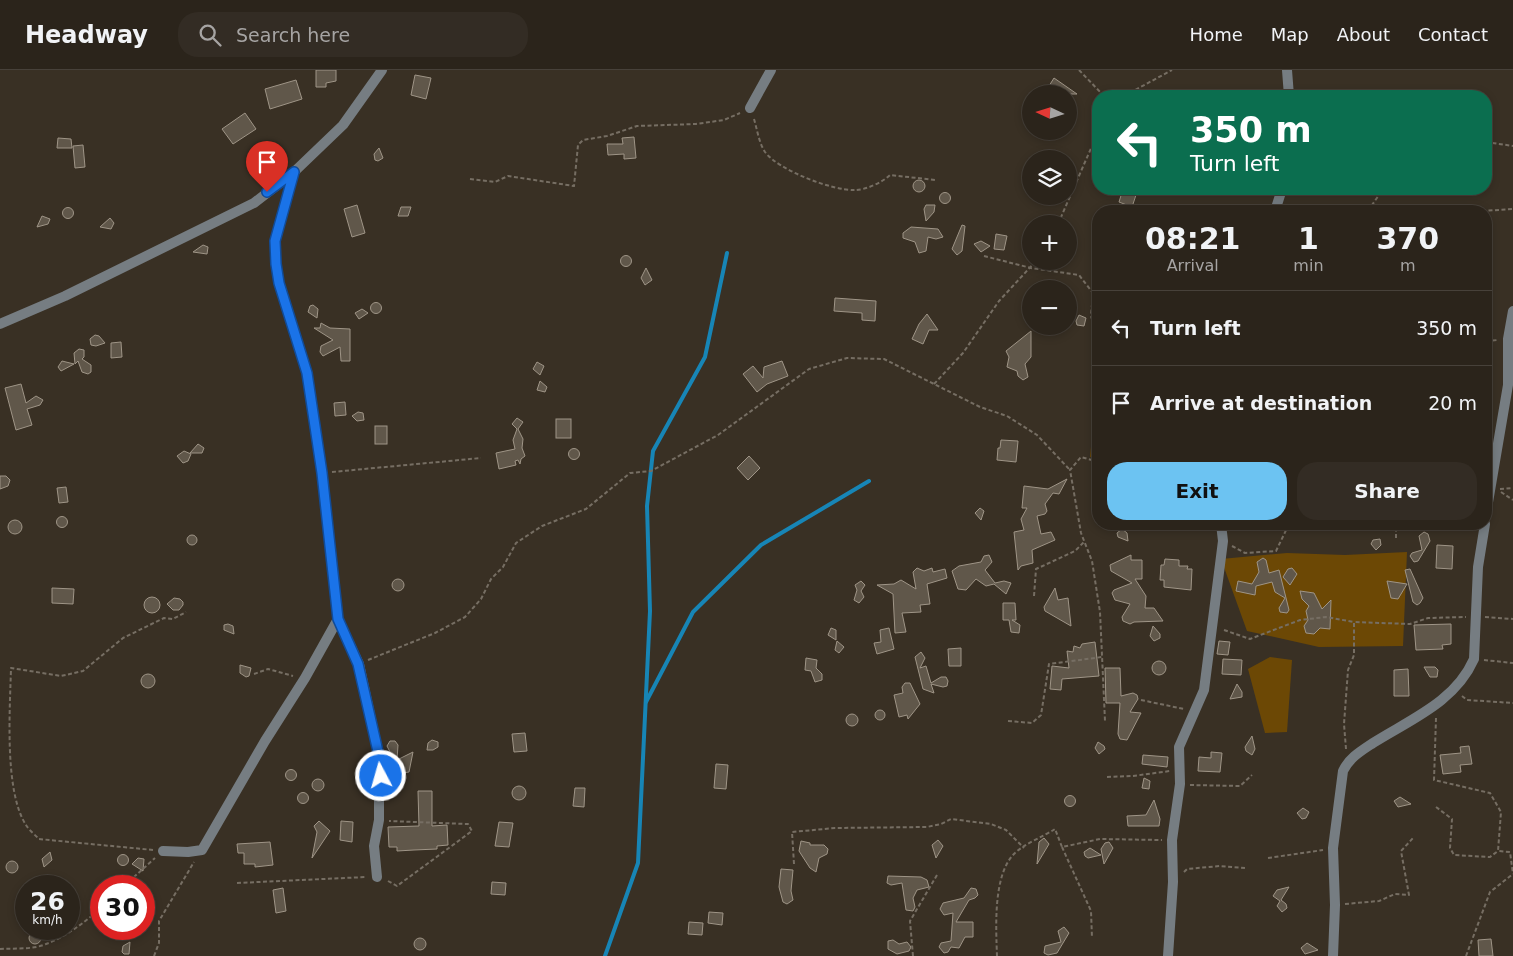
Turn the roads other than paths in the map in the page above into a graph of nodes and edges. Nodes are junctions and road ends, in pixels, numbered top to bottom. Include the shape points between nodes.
1 (382, 70) edge
2 (771, 70) edge
3 (1287, 70) edge
4 (1289, 90) edge
5 (750, 108) road end
6 (294, 172) junction
7 (1513, 311) edge
8 (0, 324) edge
9 (1492, 479) edge
10 (1222, 530) edge
11 (1484, 530) edge
12 (338, 619) junction
13 (163, 851) road end
14 (377, 877) dead end
15 (1168, 956) edge
16 (1333, 956) edge

1 - 6 street via 343,125
2 - 5 street
3 - 4 street
6 - 8 street via 254,202 220,220
6 - 12 street via 275,241 276,264 307,373
7 - 9 street via 1508,340 1508,385
10 - 15 street via 1204,690 1180,747 1180,784 1172,840
11 - 16 street via 1478,567 1474,659 1468,672 1436,706 1348,761 1343,771 1333,848
12 - 13 street via 202,850
12 - 14 street via 358,664 379,756 379,820 374,846

